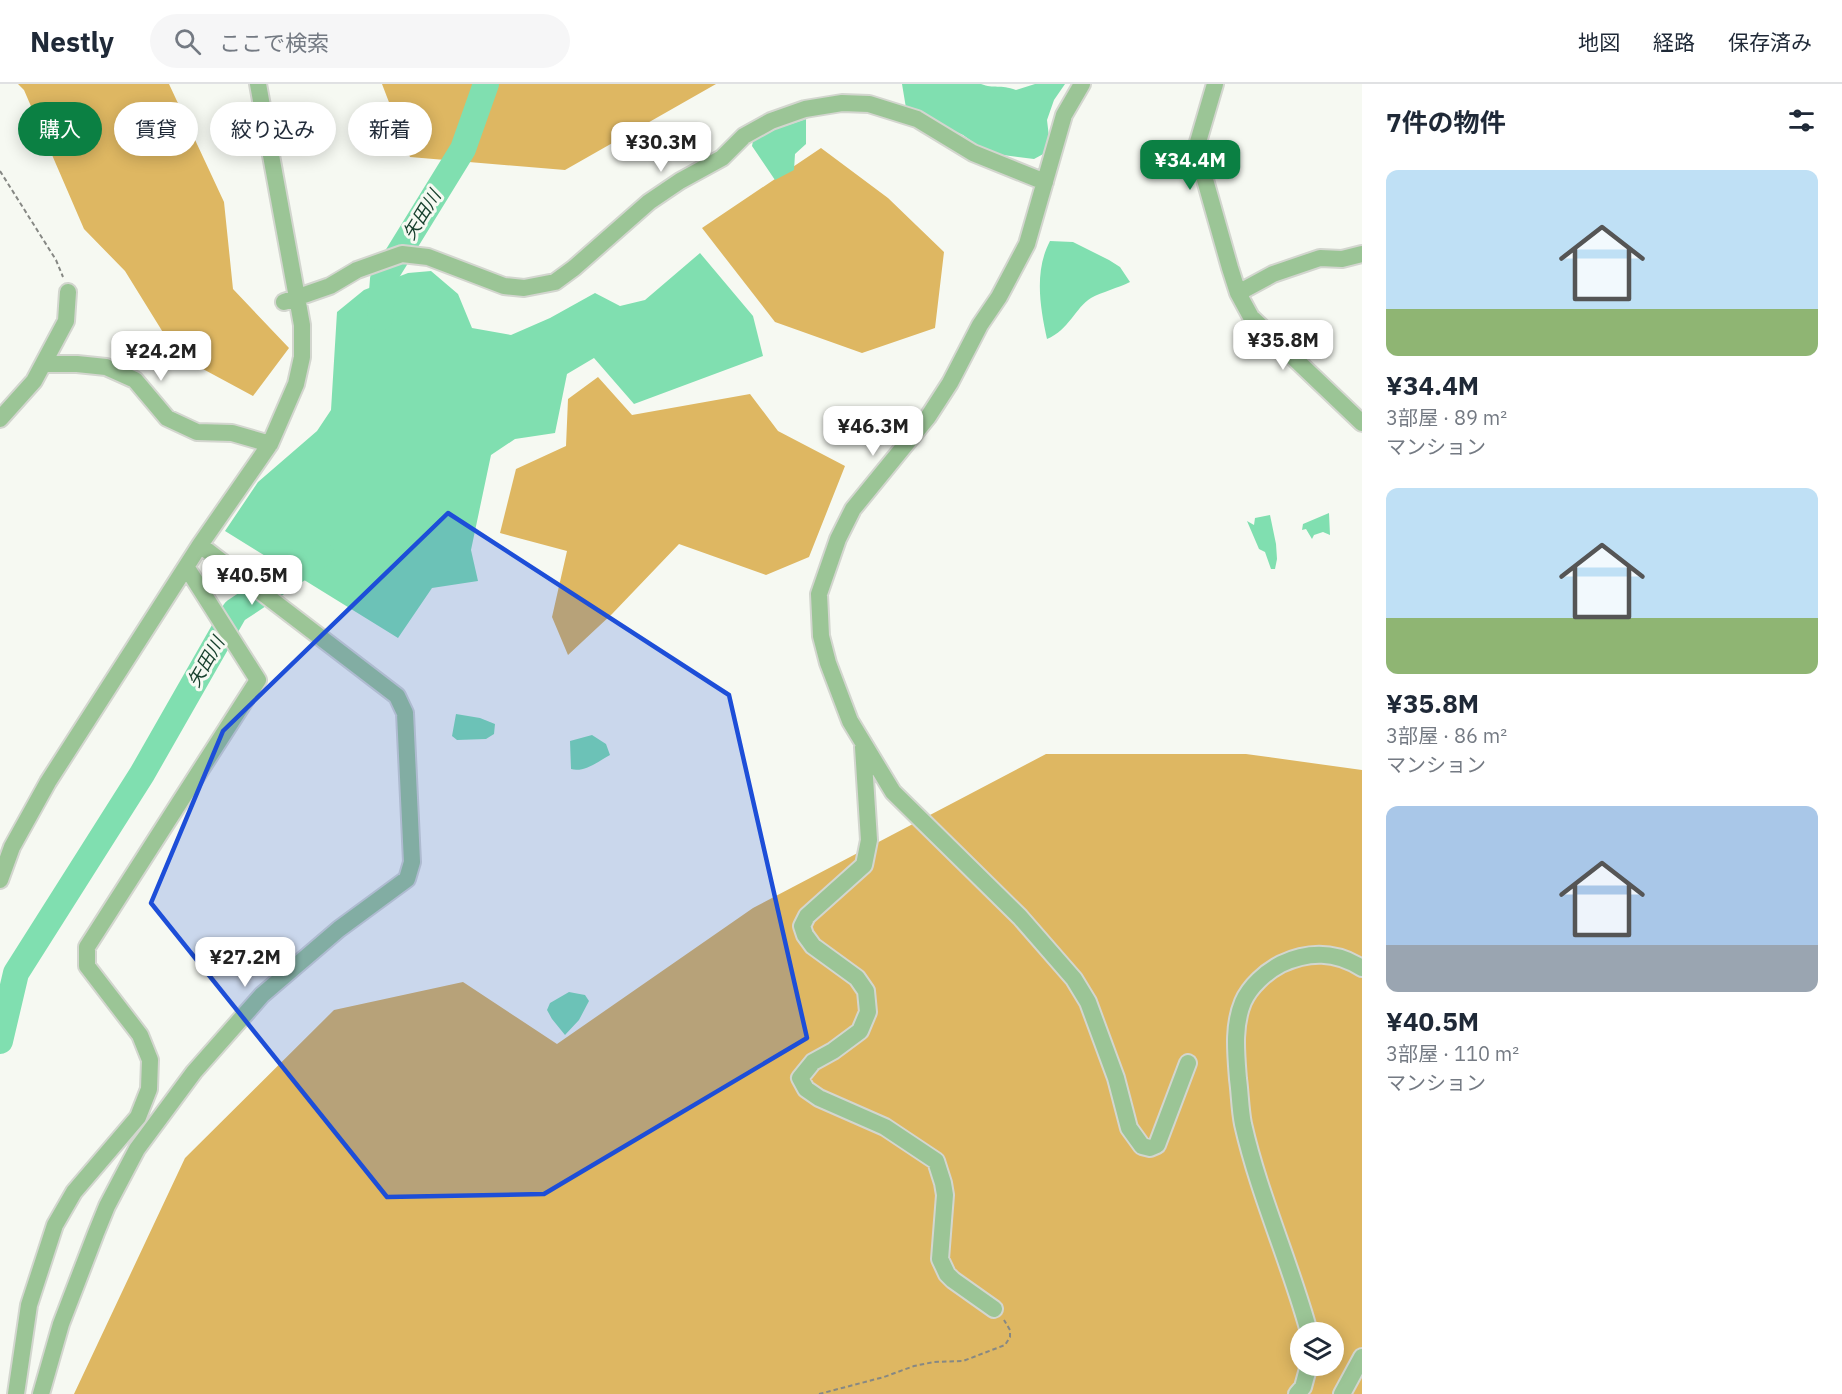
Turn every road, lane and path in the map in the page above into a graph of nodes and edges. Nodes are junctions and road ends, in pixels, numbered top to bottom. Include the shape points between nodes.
1 (258, 84) edge
2 (1082, 84) edge
3 (1215, 84) edge
4 (0, 171) edge
5 (1045, 182) junction
6 (1362, 254) edge
7 (68, 292) joint
8 (1238, 293) junction
9 (291, 299) junction
10 (43, 364) junction
11 (0, 419) edge
12 (1362, 423) edge
13 (270, 444) junction
14 (200, 545) junction
15 (187, 568) junction
16 (862, 743) junction
17 (0, 880) edge
18 (1362, 969) edge
19 (1188, 1063) dead end
20 (994, 1309) joint
21 (1306, 1322) edge
22 (1362, 1357) edge
23 (1306, 1376) edge
24 (16, 1394) edge
25 (41, 1394) edge
26 (819, 1394) edge
27 (1297, 1394) edge
28 (1342, 1394) edge

1 - 9 street
2 - 5 street via 1064,115
3 - 8 street via 1198,142 1198,155
4 - 7 path via 56,260
5 - 9 street via 973,153 917,119 869,104 842,103 805,109 744,136 722,158 649,202 555,282 524,288 504,286 428,256 402,254
5 - 16 street via 1027,244 999,297 928,417 853,509 819,594 821,636 828,663
6 - 8 street via 1342,259 1320,258 1273,274
7 - 10 street via 66,321
8 - 12 street via 1251,317
9 - 13 street via 302,325 302,357 296,384
10 - 11 street via 34,381
10 - 13 street via 106,368 135,380 167,418 197,432 232,433
13 - 14 street
14 - 15 street
14 - 25 street via 397,696 405,713 412,862 407,879 339,929 262,995 194,1072 137,1149 92,1243 61,1324
15 - 17 street via 48,782 12,847
15 - 24 street via 258,680 87,947 87,966 140,1035 150,1060 148,1089 138,1117 75,1192 55,1225 29,1305
16 - 19 street via 893,792 1020,917 1074,979 1089,1002 1129,1128 1142,1146 1157,1145
16 - 20 street via 868,840 864,865 807,916 802,926 813,946 857,978 866,991 868,1012 860,1031 813,1062 800,1078 806,1089 819,1098 885,1127 936,1161 945,1195 940,1259 953,1280
18 - 21 street via 1330,954 1294,958 1258,980 1243,1001 1238,1024 1235,1048 1243,1122
20 - 26 path via 1010,1330 1005,1345 963,1361 914,1366
22 - 28 street
23 - 27 street

